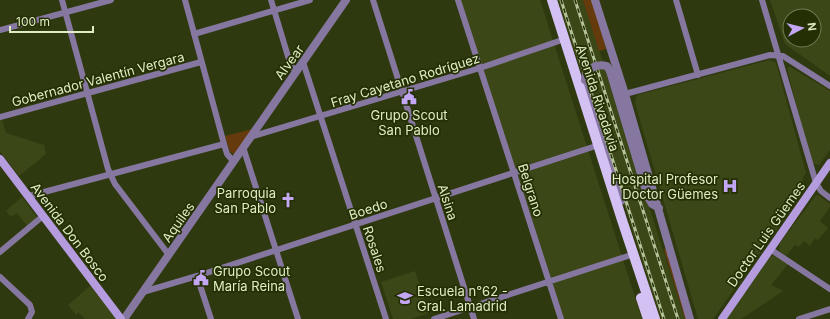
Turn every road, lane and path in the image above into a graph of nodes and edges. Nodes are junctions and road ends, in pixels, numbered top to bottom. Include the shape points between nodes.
1 (62, 0) edge
2 (111, 0) edge
3 (185, 0) edge
4 (271, 0) edge
5 (310, 0) edge
6 (346, 0) edge
7 (373, 0) edge
8 (458, 0) edge
9 (546, 0) edge
10 (552, 0) edge
11 (595, 0) edge
12 (676, 0) edge
13 (762, 0) edge
14 (274, 10) junction
15 (65, 13) junction
16 (0, 30) edge
17 (194, 34) junction
18 (562, 40) junction
19 (778, 55) junction
20 (201, 62) junction
21 (303, 62) junction
22 (480, 68) junction
23 (296, 72) junction
24 (698, 75) junction
25 (830, 86) edge
26 (402, 92) junction
27 (88, 93) junction
28 (625, 94) junction
29 (321, 116) junction
30 (0, 117) edge
31 (250, 137) junction
32 (224, 144) junction
33 (596, 146) junction
34 (243, 147) junction
35 (0, 159) edge
36 (234, 162) junction
37 (830, 164) edge
38 (514, 173) junction
39 (110, 174) junction
40 (816, 183) junction
41 (28, 196) junction
42 (830, 198) edge
43 (435, 199) junction
44 (659, 208) junction
45 (43, 216) junction
46 (622, 220) junction
47 (355, 225) junction
48 (770, 249) junction
49 (276, 250) junction
50 (0, 252) edge
51 (169, 255) junction
52 (628, 256) junction
53 (197, 276) junction
54 (0, 277) edge
55 (548, 281) junction
56 (829, 287) edge
57 (143, 292) junction
58 (471, 307) junction
59 (830, 309) edge
60 (28, 319) edge
61 (123, 319) edge
62 (211, 319) edge
63 (298, 319) edge
64 (386, 319) edge
65 (434, 319) edge
66 (474, 319) edge
67 (560, 319) edge
68 (648, 319) edge
69 (656, 319) edge
70 (690, 319) edge
71 (722, 319) edge
72 (799, 319) edge

1 - 15 street
2 - 15 street
3 - 17 street
4 - 14 street
5 - 14 street, Gobernador Valentín Vergara
6 - 21 street, Alvear
7 - 26 street, Alsina
8 - 22 street, Belgrano
9 - 18 main road, Avenida Rivadavia
10 - 18 main road, Avenida Rivadavia
11 - 28 street, Avenida Rivadavia
12 - 24 street
13 - 19 street
14 - 17 street, Gobernador Valentín Vergara
14 - 23 street via 290,63
15 - 16 street
15 - 27 street
17 - 20 street
18 - 22 street, Fray Cayetano Rodríguez
18 - 33 main road, Avenida Rivadavia
19 - 24 street
19 - 25 street
19 - 40 street
20 - 27 street, Gobernador Valentín Vergara
20 - 32 street
21 - 23 street, Alvear
21 - 29 street, Rosales
22 - 26 street, Fray Cayetano Rodríguez
22 - 38 street, Belgrano
23 - 31 street, Alvear
24 - 28 street
26 - 29 street, Fray Cayetano Rodríguez
26 - 43 street, Alsina
27 - 30 street, Gobernador Valentín Vergara
27 - 39 street
28 - 44 street, Avenida Rivadavia
29 - 31 street, Fray Cayetano Rodríguez
29 - 47 street, Rosales
31 - 34 street, Aquiles
32 - 36 street via 227,154
32 - 39 street
33 - 38 street, Boedo
33 - 46 main road, Avenida Rivadavia
33 - 52 main road, Avenida Rivadavia
34 - 36 street, Aquiles
34 - 49 street
35 - 41 main road, Avenida Don Bosco
36 - 51 street, Aquiles
37 - 40 main road, Doctor Luis Güemes
38 - 43 street, Boedo
38 - 55 street, Belgrano
39 - 41 street
39 - 51 street
40 - 42 street
40 - 48 main road, Doctor Luis Güemes
41 - 45 main road, Avenida Don Bosco
43 - 47 street, Boedo
43 - 58 street, Alsina
44 - 46 street, bridge via 652,204 648,197 610,71 607,66 595,66 585,74 585,80 621,202
44 - 70 street, Avenida Rivadavia
45 - 50 street
45 - 61 main road, Avenida Don Bosco
46 - 69 main road, Avenida Rivadavia
47 - 49 street, Boedo
47 - 64 street, Rosales
48 - 56 street
48 - 71 main road, Doctor Luis Güemes
49 - 53 street, Boedo
49 - 63 street
51 - 57 street, Aquiles
52 - 55 street
52 - 68 main road, Avenida Rivadavia
53 - 57 street, Boedo
53 - 62 street
54 - 60 street via 30,305 32,309
55 - 58 street
55 - 67 street, Belgrano
57 - 61 street, Aquiles
58 - 65 street
58 - 66 street, Alsina
59 - 72 street

